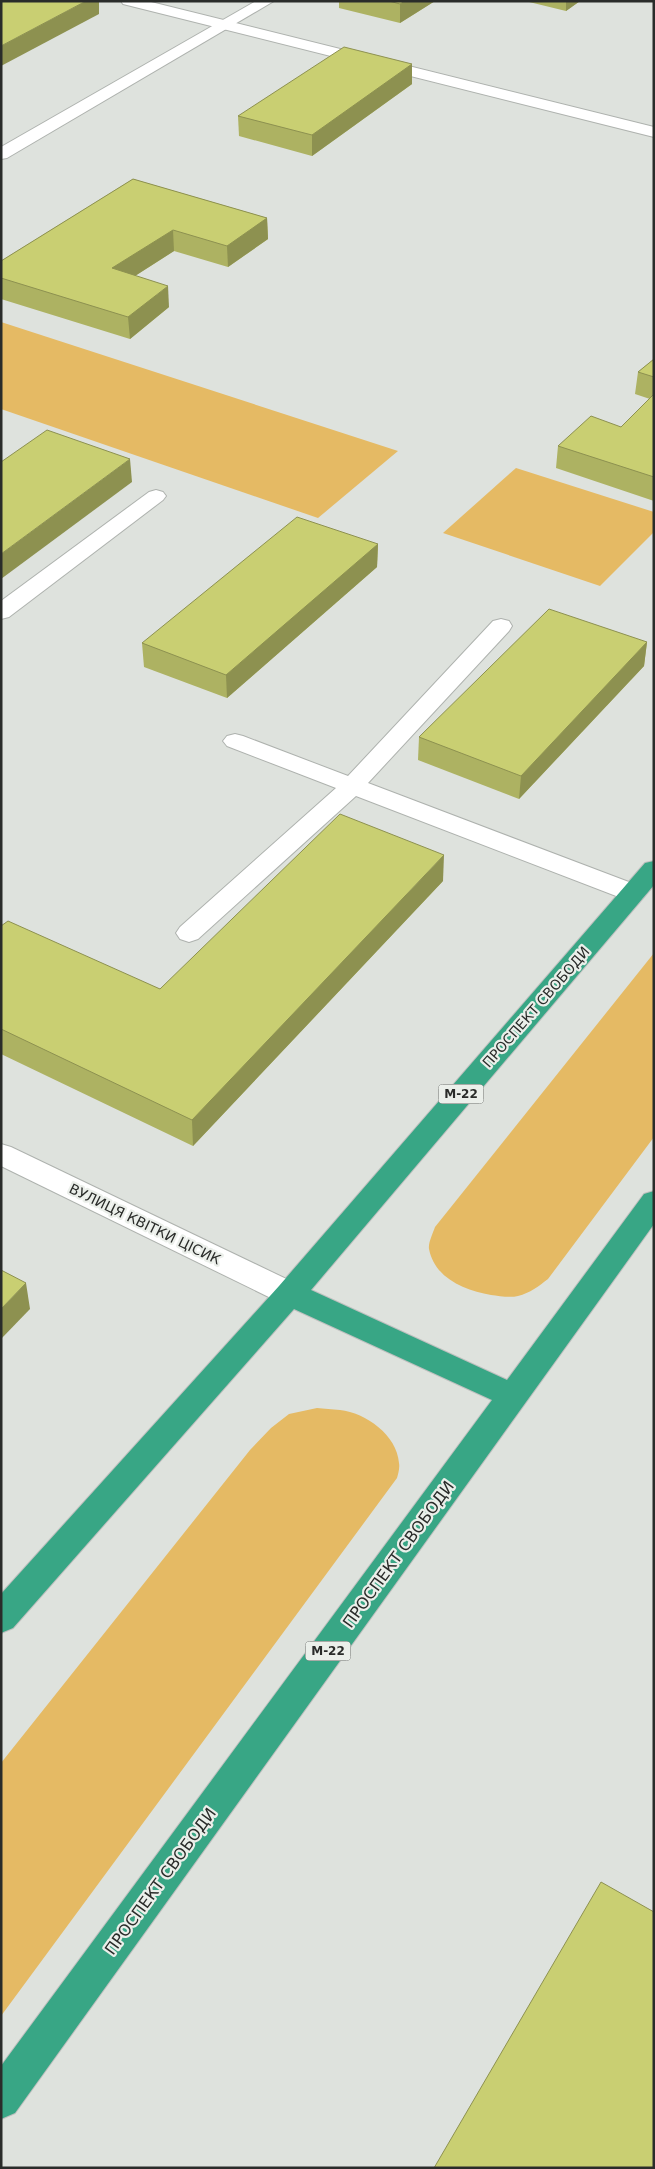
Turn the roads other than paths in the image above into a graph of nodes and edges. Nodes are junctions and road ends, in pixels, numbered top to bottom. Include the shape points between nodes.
1 (128, 1) edge
2 (267, 1) edge
3 (226, 25) junction
4 (654, 132) edge
5 (1, 154) edge
6 (156, 496) dead end
7 (1, 612) edge
8 (502, 626) dead end
9 (235, 741) dead end
10 (352, 786) junction
11 (654, 869) edge
12 (633, 893) junction
13 (189, 933) dead end
14 (1, 1154) edge
15 (654, 1202) edge
16 (290, 1294) junction
17 (513, 1396) junction
18 (1, 1618) edge
19 (1, 2100) edge

1 - 3 street
2 - 3 street
3 - 4 street
3 - 5 street
6 - 7 street
8 - 10 street
9 - 10 street
10 - 12 street
10 - 13 street
11 - 12 highway, ПРОСПЕКТ СВОБОДИ / М-22
12 - 16 highway, ПРОСПЕКТ СВОБОДИ / М-22
14 - 16 street, ВУЛИЦЯ КВІТКИ ЦІСИК
15 - 17 highway, ПРОСПЕКТ СВОБОДИ / М-22
16 - 17 highway
16 - 18 highway, ПРОСПЕКТ СВОБОДИ / М-22
17 - 19 highway, ПРОСПЕКТ СВОБОДИ / М-22

